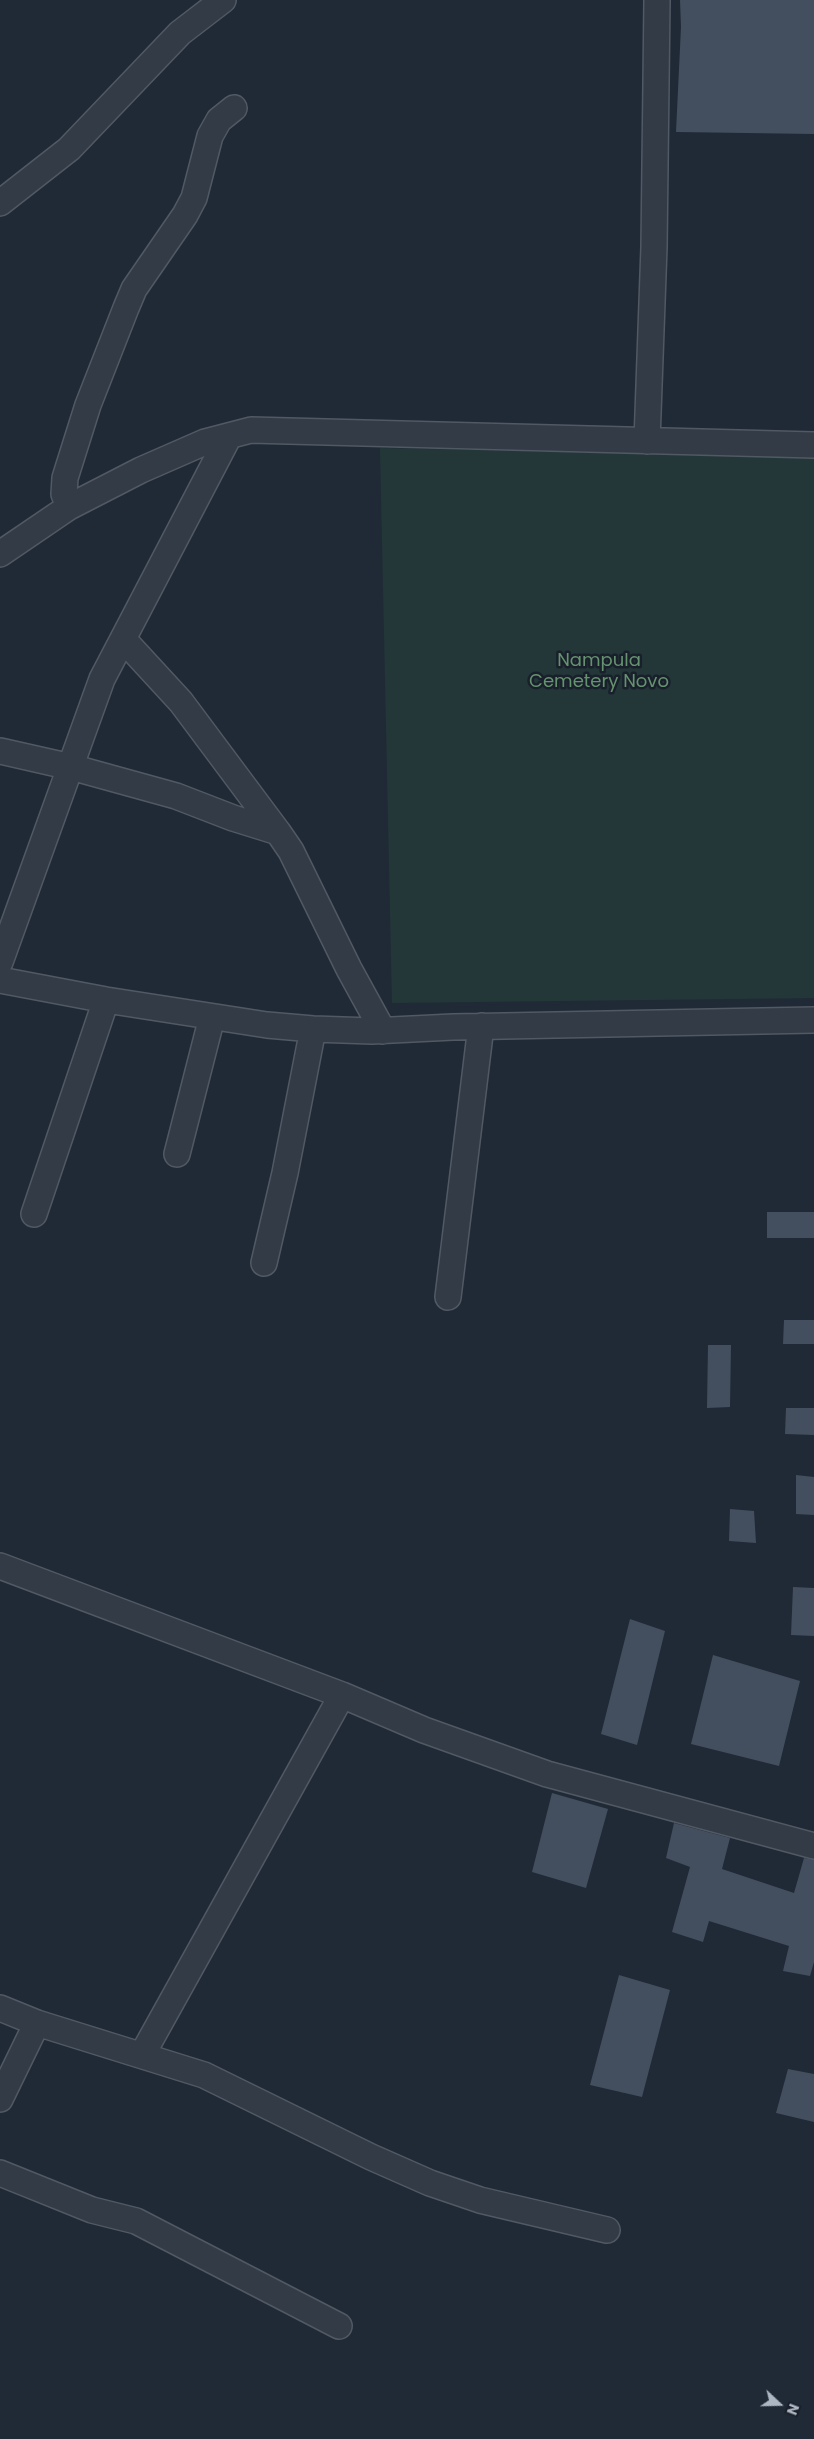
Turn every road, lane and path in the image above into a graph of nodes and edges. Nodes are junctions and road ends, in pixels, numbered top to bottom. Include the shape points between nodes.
1 (223, 0) edge
2 (657, 0) edge
3 (234, 108) dead end
4 (0, 203) edge
5 (229, 436) junction
6 (648, 442) junction
7 (814, 445) edge
8 (69, 507) junction
9 (0, 554) edge
10 (124, 640) junction
11 (0, 750) edge
12 (71, 767) junction
13 (278, 832) junction
14 (0, 962) edge
15 (0, 980) edge
16 (106, 1000) junction
17 (212, 1017) junction
18 (814, 1020) edge
19 (481, 1026) junction
20 (313, 1029) junction
21 (383, 1030) junction
22 (177, 1154) dead end
23 (34, 1214) dead end
24 (264, 1263) dead end
25 (448, 1297) dead end
26 (0, 1566) edge
27 (342, 1695) junction
28 (814, 1846) edge
29 (0, 2008) edge
30 (37, 2022) junction
31 (142, 2055) junction
32 (0, 2099) edge
33 (0, 2172) edge
34 (607, 2230) dead end
35 (339, 2326) dead end

1 - 4 street via 180,33 69,149
2 - 6 street
3 - 8 street via 220,120 210,136 194,198 134,289 126,308 88,405 65,478 64,494
5 - 6 street via 251,430 288,430
5 - 8 street via 205,442 141,470
5 - 10 street
6 - 7 street
8 - 9 street
10 - 12 street via 102,679
10 - 13 street via 181,702
11 - 12 street
12 - 13 street via 176,796
12 - 14 street
13 - 21 street via 291,851
15 - 16 street
16 - 17 street
16 - 23 street
17 - 20 street
17 - 22 street
18 - 19 street
19 - 21 street
19 - 25 street
20 - 21 street
20 - 24 street
26 - 27 street
27 - 28 street via 424,1730 547,1774
27 - 31 street
29 - 30 street
30 - 31 street
30 - 32 street
31 - 34 street via 223,2083 430,2184 480,2200
33 - 35 street via 92,2210 136,2221

